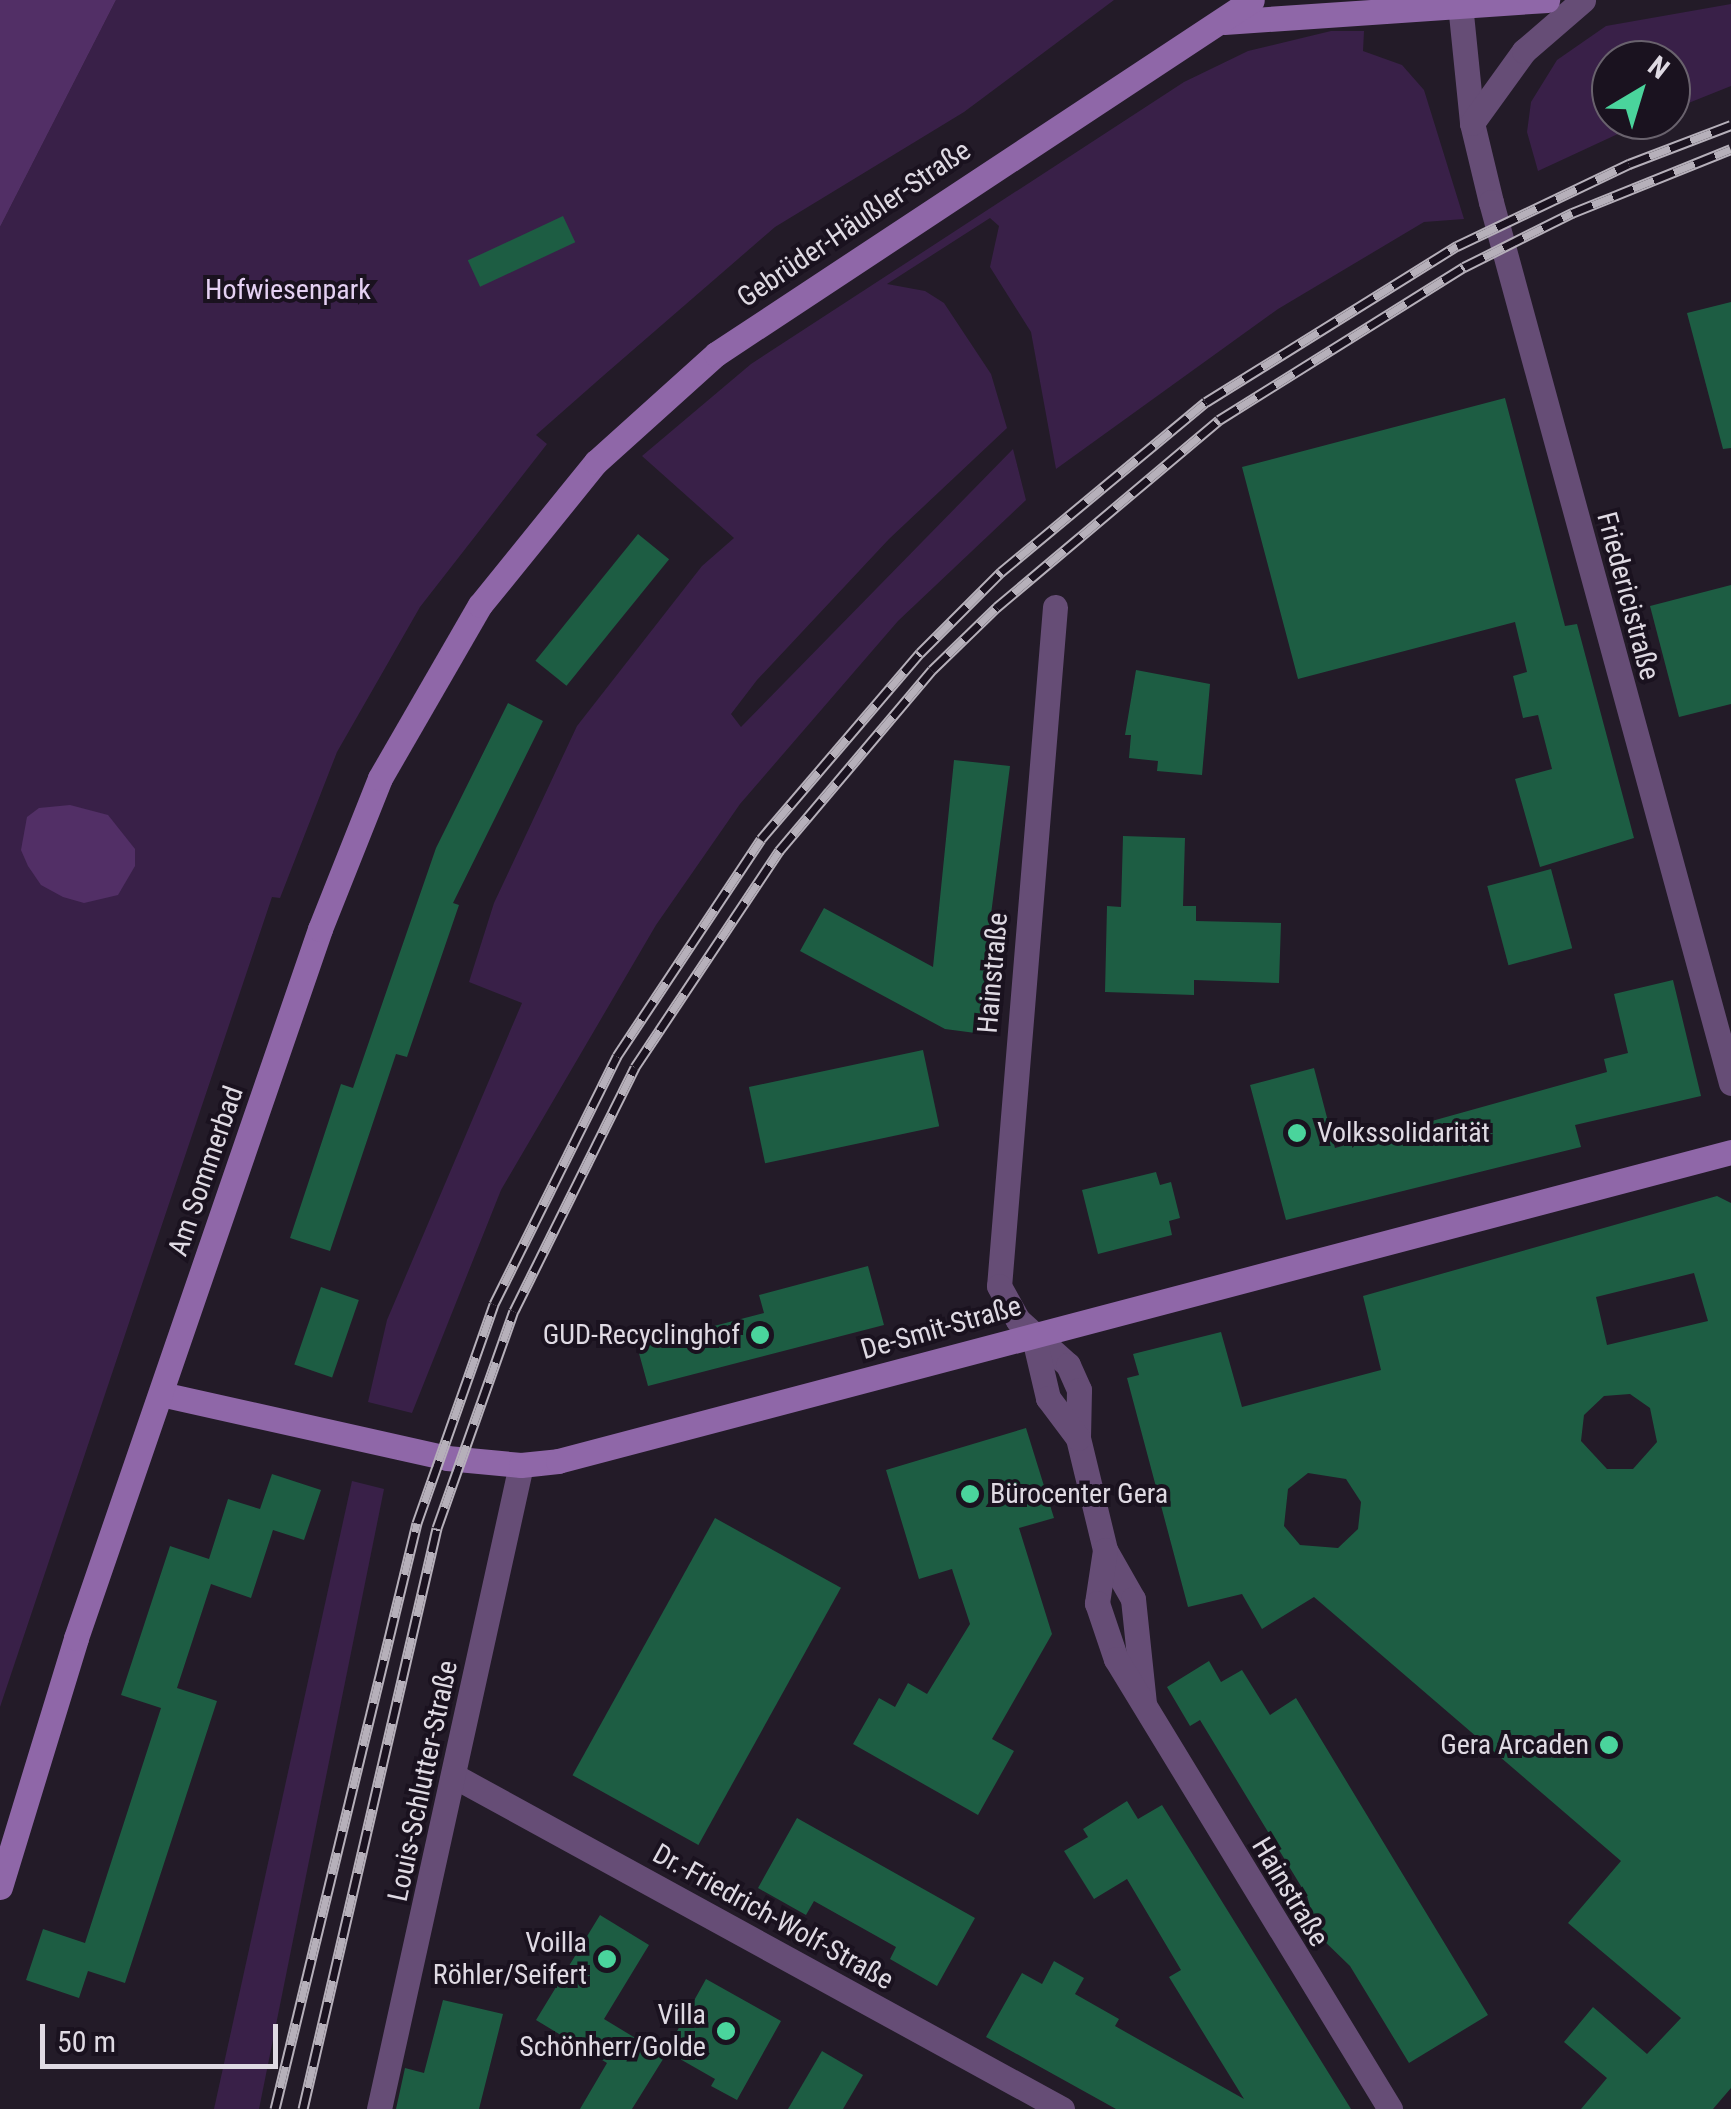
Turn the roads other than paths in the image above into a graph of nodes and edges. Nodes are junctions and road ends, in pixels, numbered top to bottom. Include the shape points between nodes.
1 (1252, 0) edge
2 (1547, 0) edge
3 (1583, 0) edge
4 (1460, 2) edge
5 (1219, 22) junction
6 (1472, 123) junction
7 (550, 513) joint
8 (1056, 606) dead end
9 (1731, 1084) edge
10 (1731, 1152) edge
11 (1033, 1334) junction
12 (161, 1394) junction
13 (521, 1465) junction
14 (456, 1776) junction
15 (0, 1887) edge
16 (379, 2109) edge
17 (1062, 2109) edge
18 (1390, 2109) edge

1 - 5 main road, Gebrüder-Häußler-Straße
2 - 4 main road, Gebrüder-Häußler-Straße
3 - 6 street via 1524,51
4 - 5 main road, Gebrüder-Häußler-Straße
4 - 6 street, Friedericistraße
5 - 7 main road, Gebrüder-Häußler-Straße via 716,354
6 - 9 street, Friedericistraße
7 - 12 main road, Am Sommerbad via 480,606 380,778 320,929
8 - 11 street, Hainstraße via 997,1260 1006,1303
10 - 11 main road, De-Smit-Straße
11 - 13 main road, De-Smit-Straße via 646,1440
11 - 18 street, Hainstraße via 1048,1398 1078,1438 1105,1550 1097,1603 1116,1660
12 - 13 main road, De-Smit-Straße via 447,1458
12 - 15 main road, Am Sommerbad via 76,1638
13 - 14 street, Louis-Schlutter-Straße
14 - 16 street, Louis-Schlutter-Straße
14 - 17 street, Dr.-Friedrich-Wolf-Straße

